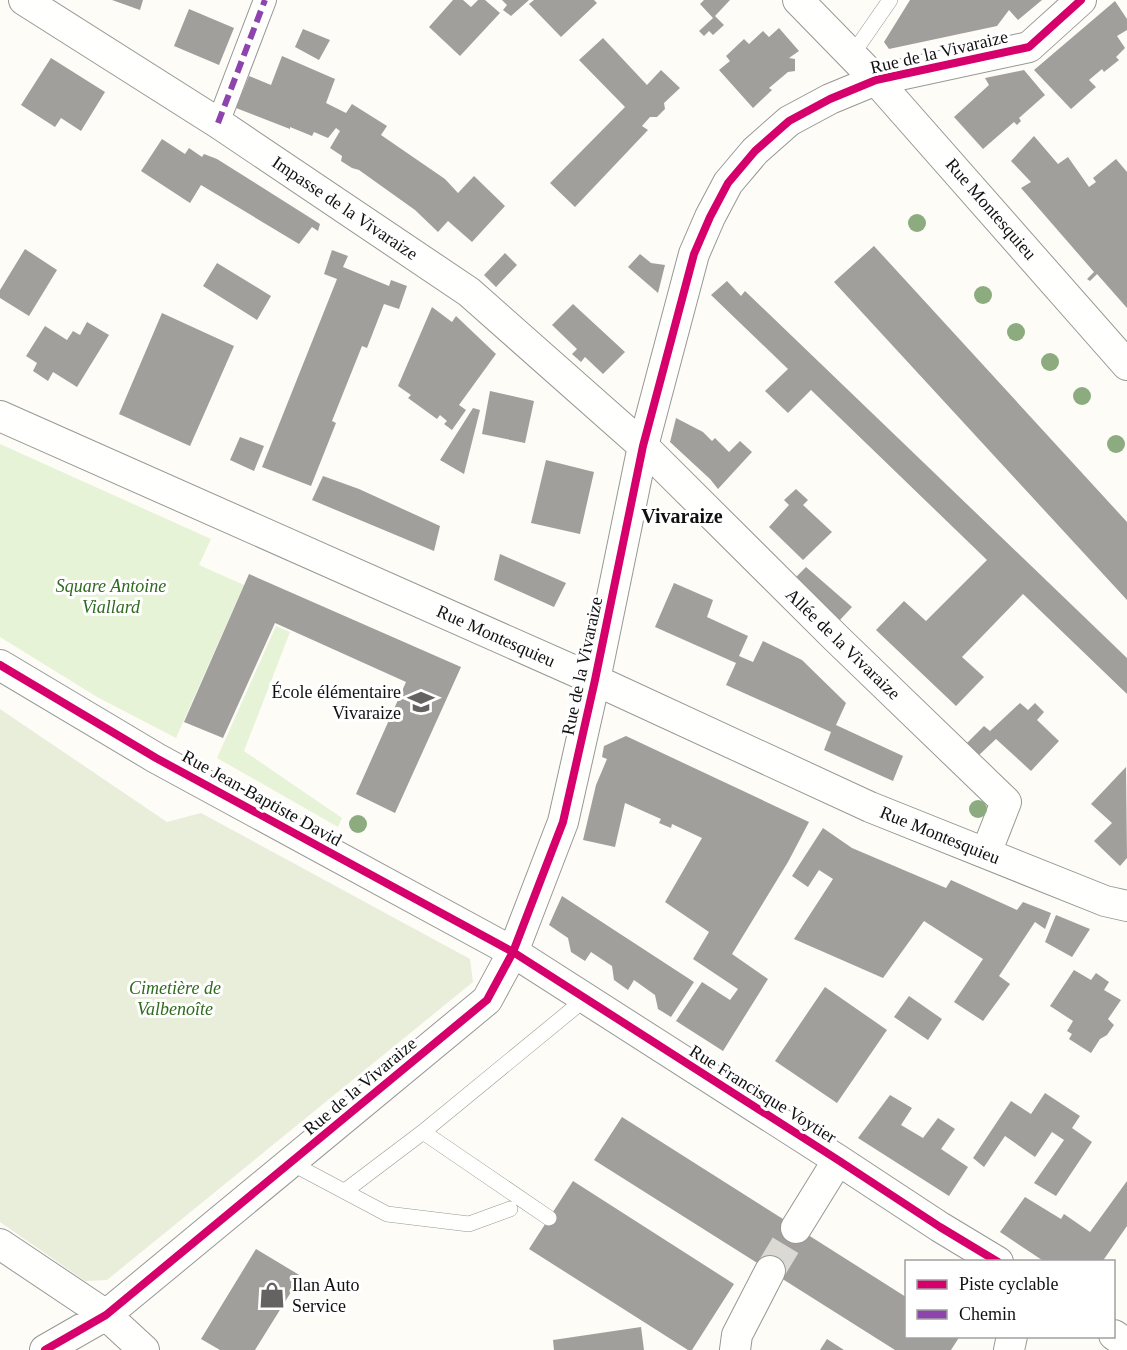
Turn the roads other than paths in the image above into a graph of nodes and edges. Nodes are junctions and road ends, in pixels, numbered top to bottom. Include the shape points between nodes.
1 (24, 0) edge
2 (265, 0) edge
3 (798, 0) edge
4 (890, 0) edge
5 (1082, 0) edge
6 (852, 55) junction
7 (876, 80) junction
8 (218, 123) junction
9 (1127, 365) edge
10 (0, 416) edge
11 (643, 446) junction
12 (0, 665) edge
13 (595, 680) junction
14 (986, 853) junction
15 (1127, 906) edge
16 (513, 952) junction
17 (585, 999) junction
18 (423, 1132) junction
19 (838, 1160) junction
20 (291, 1163) junction
21 (345, 1191) junction
22 (510, 1209) dead end
23 (549, 1218) dead end
24 (796, 1228) tunnel mouth
25 (0, 1244) edge
26 (995, 1260) edge
27 (770, 1271) tunnel mouth
28 (106, 1316) junction
29 (45, 1350) edge
30 (144, 1350) edge
31 (735, 1350) edge

1 - 8 street, Impasse de la Vivaraize
2 - 8 street
3 - 6 street, Rue Montesquieu
4 - 6 lane
5 - 7 street, Rue de la Vivaraize via 1029,47
6 - 7 street, Rue Montesquieu
7 - 9 street, Rue Montesquieu
7 - 11 street, Rue de la Vivaraize via 789,121 755,151 728,183 694,254
8 - 11 street, Impasse de la Vivaraize via 469,292
10 - 13 street, Rue Montesquieu
11 - 13 street, Rue de la Vivaraize
11 - 14 street, Allée de la Vivaraize via 1006,802
12 - 16 street, Rue Jean-Baptiste David via 156,758
13 - 14 street, Rue Montesquieu via 870,807
13 - 16 street, Rue de la Vivaraize via 563,822
14 - 15 street, Rue Montesquieu via 1105,901
16 - 17 street, Rue Francisque Voytier
16 - 20 street, Rue de la Vivaraize via 487,1000
17 - 18 lane
17 - 19 street, Rue Francisque Voytier
18 - 21 lane
18 - 23 lane
19 - 24 street
19 - 26 street, Rue Francisque Voytier
20 - 21 lane
20 - 28 street, Rue de la Vivaraize
21 - 22 lane via 387,1214 469,1224
25 - 28 street
27 - 31 street via 737,1335
28 - 29 street, Rue de la Vivaraize
28 - 30 street

